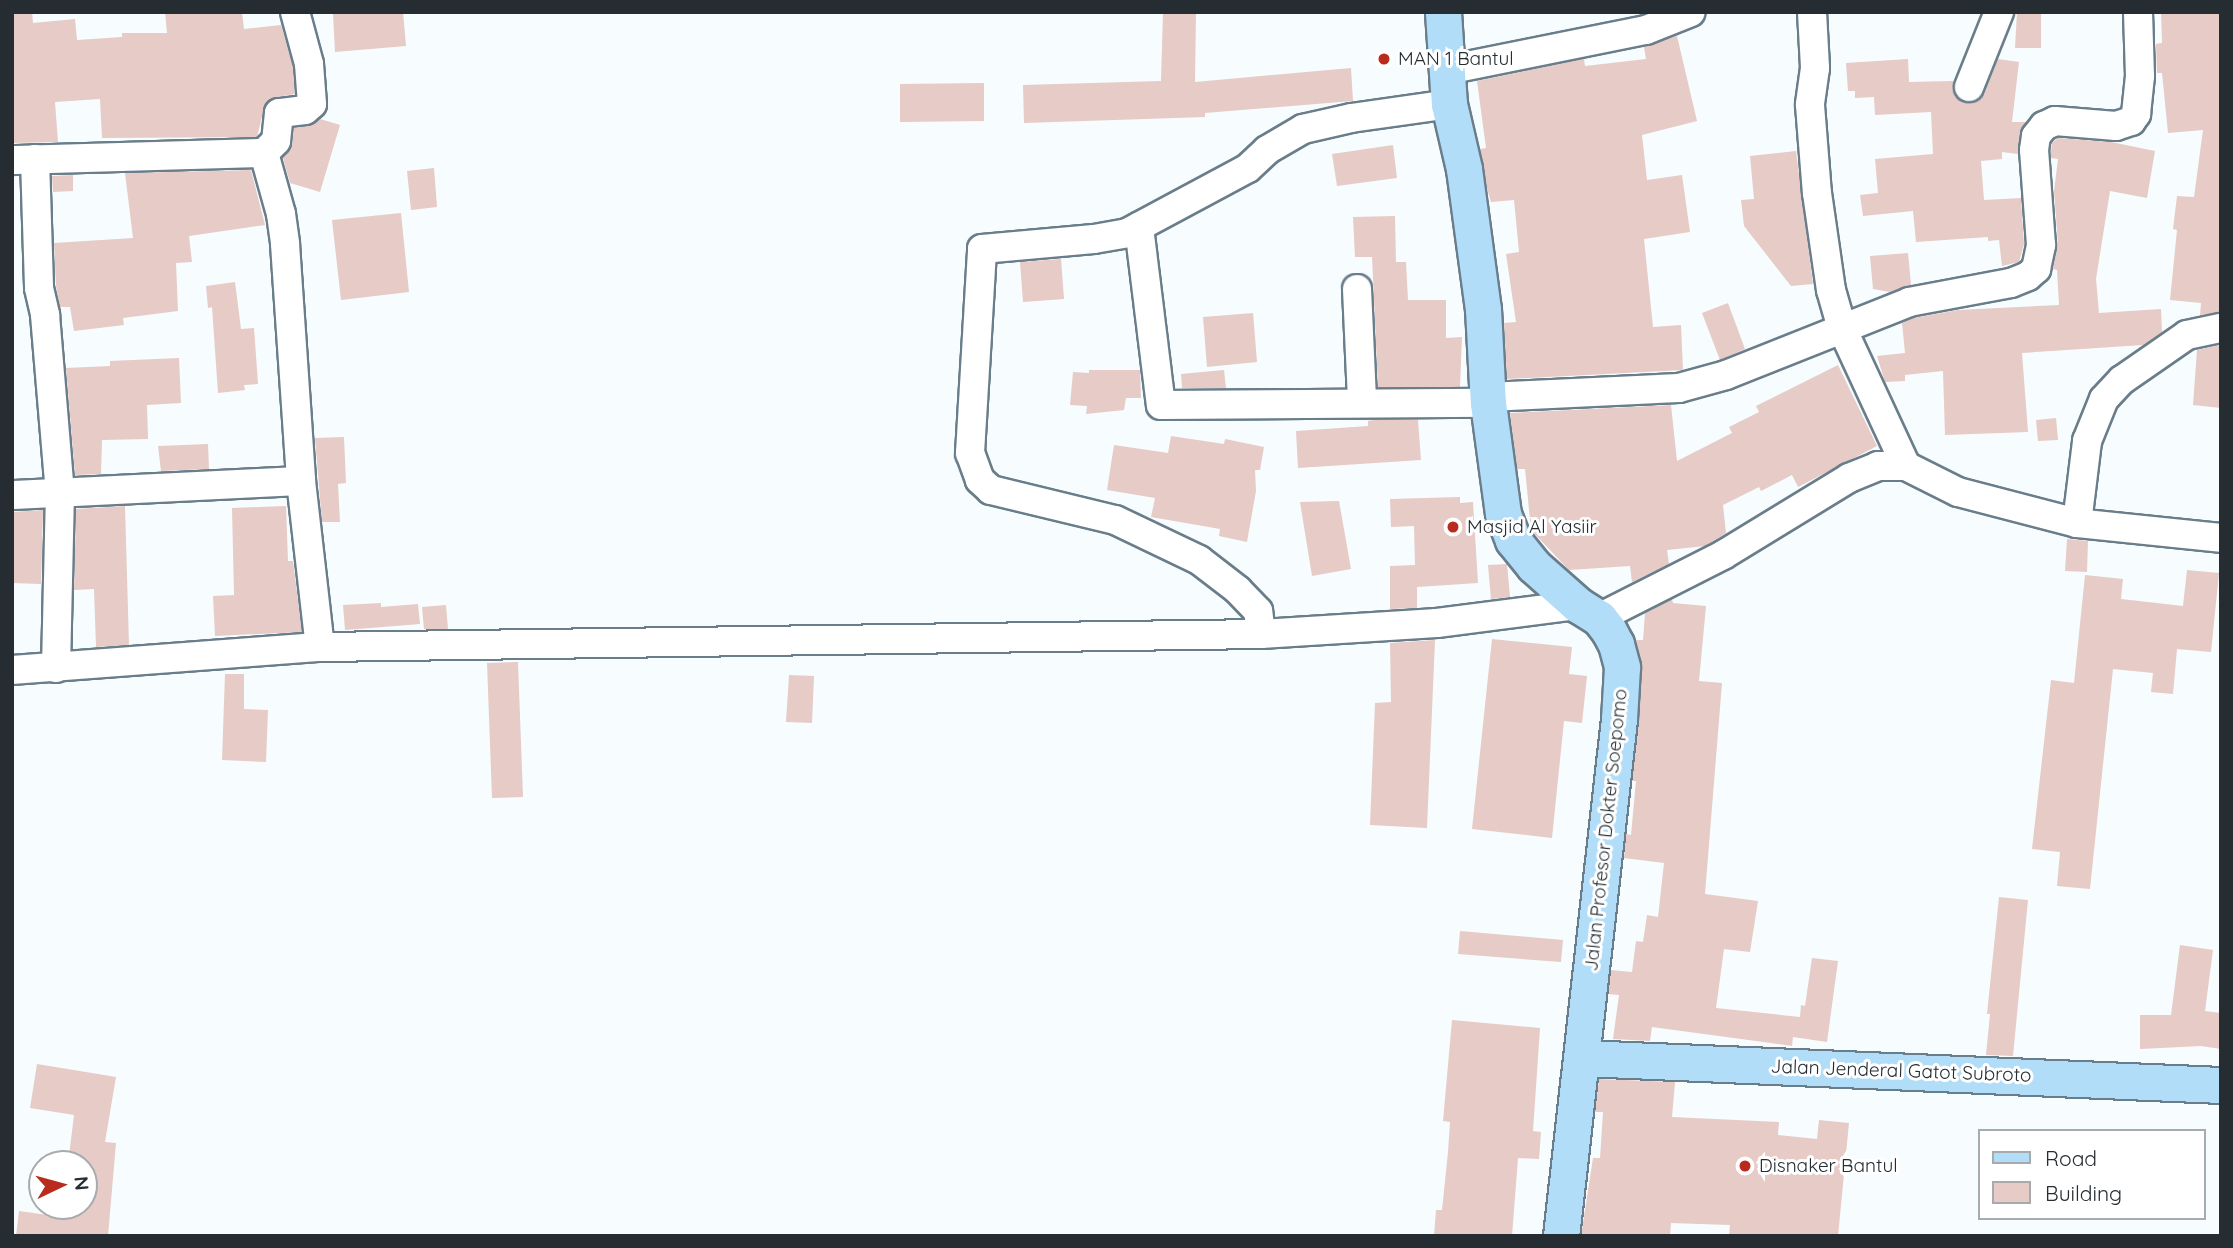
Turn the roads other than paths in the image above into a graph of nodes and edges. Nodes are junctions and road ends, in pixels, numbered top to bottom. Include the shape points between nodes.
1 (295, 12) edge
2 (1443, 12) edge
3 (1691, 12) edge
4 (1812, 12) edge
5 (1999, 12) edge
6 (2138, 12) edge
7 (1447, 70) junction
8 (1969, 87) dead end
9 (1450, 104) junction
10 (264, 153) junction
11 (24, 159) edge
12 (1139, 227) junction
13 (1357, 289) dead end
14 (1842, 327) junction
15 (2221, 328) edge
16 (1488, 400) junction
17 (1362, 401) junction
18 (1906, 466) junction
19 (301, 481) junction
20 (60, 492) junction
21 (12, 495) edge
22 (2077, 523) junction
23 (2221, 538) edge
24 (1588, 612) junction
25 (1261, 634) junction
26 (320, 647) junction
27 (56, 668) junction
28 (12, 670) edge
29 (1582, 1058) junction
30 (2221, 1085) edge
31 (1561, 1236) edge

1 - 10 street via 309,64 312,104 305,110 279,113 276,141
2 - 7 main road, Jalan Profesor Dokter Soepomo
3 - 7 street via 1646,30
4 - 14 street via 1815,68 1810,105 1817,193 1831,290
5 - 8 street
6 - 14 street via 2140,76 2136,114 2129,123 2055,121 2040,130 2035,140 2041,245 2033,273 2011,283 1909,302
7 - 9 main road, Jalan Profesor Dokter Soepomo
9 - 12 street via 1303,129 1267,150 1248,168
9 - 16 main road, Jalan Profesor Dokter Soepomo via 1474,237
10 - 11 street
10 - 19 street via 285,244
11 - 20 street via 45,315
12 - 17 street via 1161,405
12 - 25 street via 1094,239 982,249 972,464 991,490 1115,520 1199,560 1258,611
13 - 17 street
14 - 16 street via 1726,375 1679,388
14 - 18 street
15 - 22 street via 2187,335 2104,398 2087,441
16 - 17 street
16 - 24 main road, Jalan Profesor Dokter Soepomo via 1499,498 1513,540 1534,566
18 - 22 street via 1958,492
18 - 24 street via 1878,466 1849,478 1723,555
19 - 20 street
19 - 26 street
20 - 21 street
20 - 27 street
22 - 23 street
24 - 25 street
24 - 29 main road, Jalan Profesor Dokter Soepomo via 1616,644 1622,667
25 - 26 street
26 - 27 street
27 - 28 street
29 - 30 main road, Jalan Jenderal Gatot Subroto
29 - 31 main road, Jalan Profesor Dokter Soepomo

